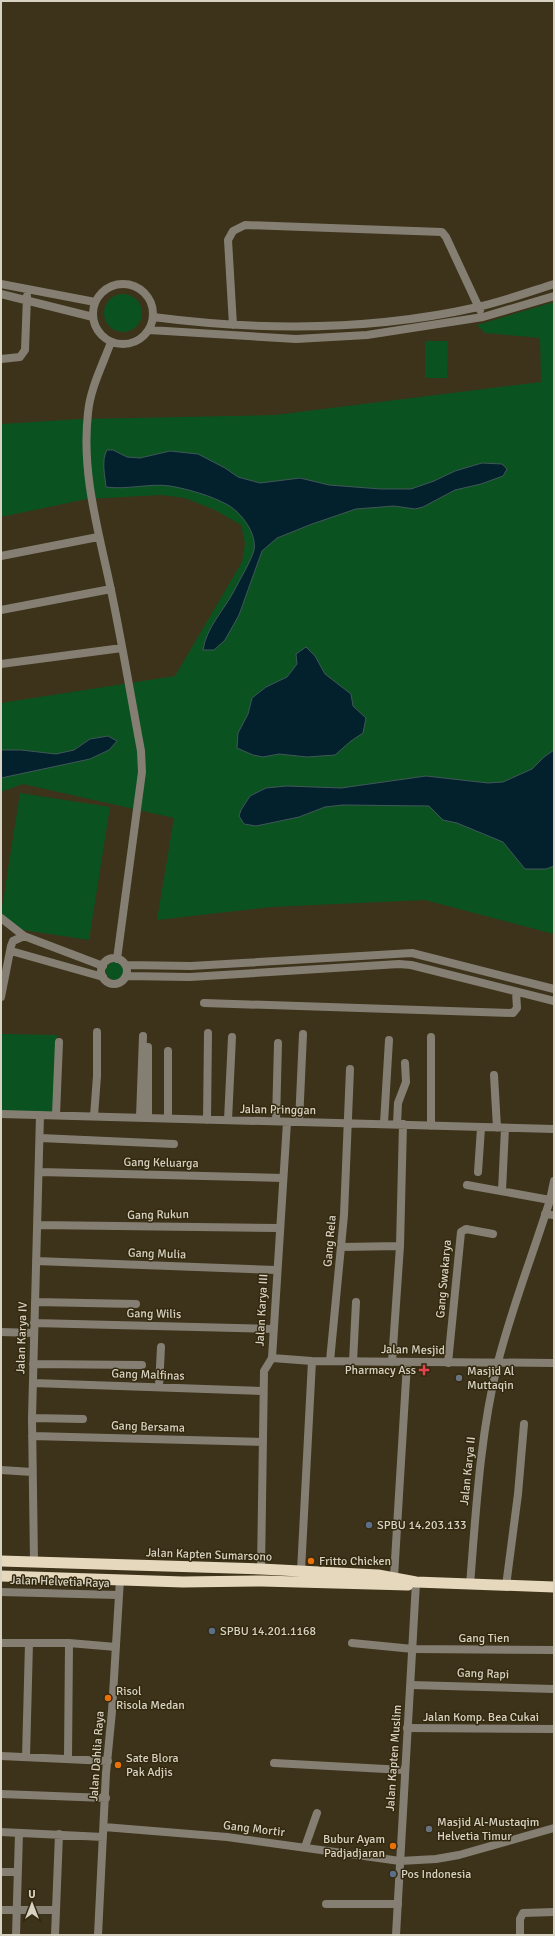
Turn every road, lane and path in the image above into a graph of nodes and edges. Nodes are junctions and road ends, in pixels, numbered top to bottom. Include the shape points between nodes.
1 (1, 284) edge
2 (554, 284) edge
3 (27, 289) junction
4 (1, 294) edge
5 (554, 296) edge
6 (27, 300) junction
7 (96, 302) junction
8 (478, 306) junction
9 (93, 317) junction
10 (153, 317) junction
11 (483, 317) junction
12 (233, 325) junction
13 (149, 330) junction
14 (112, 342) junction
15 (1, 359) edge
16 (98, 537) junction
17 (1, 556) edge
18 (111, 589) junction
19 (1, 610) edge
20 (122, 648) junction
21 (1, 664) edge
22 (1, 918) edge
23 (24, 936) junction
24 (11, 951) junction
25 (117, 958) junction
26 (299, 960) junction
27 (126, 965) junction
28 (103, 966) junction
29 (300, 970) junction
30 (476, 970) junction
31 (126, 976) junction
32 (103, 977) junction
33 (471, 981) junction
34 (554, 989) edge
35 (516, 992) junction
36 (1, 997) edge
37 (554, 1001) edge
38 (204, 1003) dead end
39 (97, 1032) dead end
40 (208, 1033) dead end
41 (303, 1034) dead end
42 (143, 1036) dead end
43 (431, 1036) dead end
44 (232, 1037) dead end
45 (389, 1040) dead end
46 (59, 1042) dead end
47 (278, 1043) dead end
48 (148, 1047) dead end
49 (168, 1052) dead end
50 (405, 1063) dead end
51 (350, 1069) dead end
52 (494, 1075) dead end
53 (1, 1114) edge
54 (40, 1115) junction
55 (56, 1115) junction
56 (94, 1116) junction
57 (144, 1117) junction
58 (168, 1118) junction
59 (207, 1120) junction
60 (228, 1120) junction
61 (276, 1121) junction
62 (287, 1122) junction
63 (299, 1122) junction
64 (347, 1123) junction
65 (384, 1123) junction
66 (400, 1124) junction
67 (431, 1126) junction
68 (481, 1128) junction
69 (497, 1128) junction
70 (505, 1128) junction
71 (554, 1129) edge
72 (40, 1138) junction
73 (174, 1144) dead end
74 (39, 1172) junction
75 (478, 1172) dead end
76 (283, 1178) junction
77 (554, 1181) edge
78 (467, 1185) dead end
79 (502, 1191) junction
80 (550, 1200) junction
81 (545, 1214) junction
82 (554, 1215) edge
83 (37, 1225) junction
84 (279, 1228) junction
85 (493, 1234) dead end
86 (400, 1246) junction
87 (341, 1247) junction
88 (36, 1261) junction
89 (276, 1270) junction
90 (35, 1302) junction
91 (356, 1302) dead end
92 (136, 1304) dead end
93 (34, 1323) junction
94 (273, 1328) junction
95 (1, 1332) edge
96 (34, 1333) junction
97 (161, 1347) dead end
98 (272, 1358) junction
99 (312, 1361) junction
100 (330, 1361) junction
101 (498, 1361) junction
102 (353, 1362) junction
103 (392, 1362) junction
104 (407, 1362) junction
105 (448, 1362) junction
106 (554, 1363) edge
107 (33, 1364) junction
108 (142, 1365) dead end
109 (33, 1383) junction
110 (159, 1387) junction
111 (263, 1391) junction
112 (32, 1418) junction
113 (83, 1419) dead end
114 (524, 1424) dead end
115 (32, 1436) junction
116 (263, 1442) junction
117 (1, 1470) edge
118 (32, 1472) junction
119 (1, 1561) edge
120 (34, 1562) junction
121 (261, 1569) junction
122 (301, 1571) junction
123 (1, 1576) edge
124 (394, 1577) junction
125 (120, 1579) junction
126 (416, 1582) junction
127 (470, 1585) junction
128 (506, 1586) junction
129 (554, 1587) edge
130 (1, 1592) edge
131 (118, 1596) junction
132 (1, 1643) edge
133 (29, 1643) junction
134 (69, 1643) junction
135 (352, 1643) dead end
136 (116, 1646) junction
137 (413, 1649) junction
138 (554, 1650) edge
139 (411, 1685) junction
140 (554, 1689) edge
141 (408, 1728) junction
142 (554, 1729) edge
143 (1, 1756) edge
144 (26, 1757) junction
145 (68, 1758) junction
146 (108, 1761) junction
147 (274, 1763) dead end
148 (404, 1770) junction
149 (1, 1794) edge
150 (106, 1798) junction
151 (318, 1813) dead end
152 (104, 1827) junction
153 (554, 1828) edge
154 (1, 1832) edge
155 (19, 1833) junction
156 (59, 1834) junction
157 (103, 1837) junction
158 (305, 1847) junction
159 (400, 1861) junction
160 (1, 1872) edge
161 (18, 1872) junction
162 (326, 1904) dead end
163 (398, 1904) junction
164 (1, 1910) edge
165 (17, 1910) junction
166 (56, 1910) junction
167 (554, 1912) edge
168 (16, 1935) edge
169 (55, 1935) edge
170 (98, 1935) edge
171 (396, 1935) edge
172 (520, 1935) edge

1 - 3 street
2 - 8 street
3 - 6 street
3 - 7 street
4 - 6 street
5 - 11 street
6 - 9 street
6 - 15 street via 25,350 16,358
7 - 9 street
7 - 10 street via 100,294 112,285 132,285 148,297 153,306
8 - 11 street
8 - 12 street via 396,321 357,325 295,328
8 - 12 street via 442,232 245,225 233,231 228,240
9 - 14 street via 97,330
10 - 12 street
10 - 13 street
11 - 13 street via 367,335 296,339
13 - 14 street via 139,340 130,343
14 - 16 street via 88,412 86,456
16 - 17 street
16 - 18 street
18 - 19 street
18 - 20 street
20 - 21 street
20 - 25 street via 141,751 142,772
22 - 23 street
23 - 24 street via 13,941
23 - 28 street
24 - 32 street
24 - 36 street
25 - 27 street
25 - 28 street via 108,960
26 - 27 street via 191,966
26 - 29 street
26 - 30 street via 412,953
27 - 31 street
28 - 32 street
29 - 31 street via 190,977
29 - 33 street via 399,964
30 - 33 street
30 - 34 street
31 - 32 street via 113,984
33 - 35 street
35 - 37 street
35 - 38 street via 516,1008 513,1012
39 - 56 street
40 - 59 street
41 - 63 street
42 - 57 street
43 - 67 street
44 - 60 street
45 - 65 street
46 - 55 street
47 - 61 street
48 - 57 street
49 - 58 street
50 - 66 street via 406,1082 398,1103
51 - 64 street, Gang Rela
52 - 69 street
53 - 54 street, Jalan Pringgan
54 - 55 street, Jalan Pringgan
54 - 72 street, Jalan Karya IV
55 - 56 street, Jalan Pringgan
56 - 57 street, Jalan Pringgan
57 - 58 street, Jalan Pringgan
58 - 59 street, Jalan Pringgan
59 - 60 street, Jalan Pringgan
60 - 61 street, Jalan Pringgan
61 - 62 street, Jalan Pringgan
62 - 63 street, Jalan Pringgan
62 - 76 street, Jalan Karya III
63 - 64 street, Jalan Pringgan
64 - 65 street, Jalan Pringgan
64 - 87 street, Gang Rela
65 - 66 street, Jalan Pringgan
66 - 67 street, Jalan Pringgan
66 - 86 street
67 - 68 street, Jalan Pringgan
68 - 69 street, Jalan Pringgan
68 - 75 street
69 - 70 street, Jalan Pringgan
70 - 71 street, Jalan Pringgan
70 - 79 street
72 - 73 street
72 - 74 street, Jalan Karya IV
74 - 76 street, Gang Keluarga
74 - 83 street, Jalan Karya IV
76 - 84 street, Jalan Karya III
77 - 80 street, Jalan Karya II
78 - 79 street
79 - 80 street
80 - 81 street, Jalan Karya II
81 - 82 street
81 - 101 street, Jalan Karya II
83 - 84 street, Gang Rukun
83 - 88 street, Jalan Karya IV
84 - 89 street, Jalan Karya III
85 - 105 street, Gang Swakarya via 466,1229 461,1232
86 - 87 street
86 - 103 street
87 - 100 street, Gang Rela
88 - 89 street, Gang Mulia
88 - 90 street, Jalan Karya IV
89 - 94 street, Jalan Karya III
90 - 92 street
90 - 93 street, Jalan Karya IV
91 - 102 street
93 - 94 street, Gang Wilis
93 - 96 street, Jalan Karya IV
94 - 98 street, Jalan Karya III
95 - 96 street
96 - 107 street, Jalan Karya IV
97 - 110 street
98 - 99 street, Jalan Mesjid
98 - 111 street, Jalan Karya III via 264,1371
99 - 100 street, Jalan Mesjid
99 - 122 street
100 - 102 street, Jalan Mesjid
101 - 105 street, Jalan Mesjid
101 - 106 street, Jalan Mesjid
101 - 127 street, Jalan Karya II via 479,1469
102 - 103 street, Jalan Mesjid
103 - 104 street, Jalan Mesjid
104 - 105 street, Jalan Mesjid
104 - 124 street
107 - 108 street
107 - 109 street, Jalan Karya IV
109 - 110 street, Gang Malfinas
109 - 112 street, Jalan Karya IV
110 - 111 street, Gang Malfinas
111 - 116 street, Jalan Karya III
112 - 113 street
112 - 115 street, Jalan Karya IV
114 - 128 street
115 - 116 street, Gang Bersama
115 - 118 street, Jalan Karya IV
116 - 121 street, Jalan Karya III
117 - 118 street
118 - 120 street, Jalan Karya IV
119 - 120 highway, Jalan Kapten Sumarsono
120 - 121 highway, Jalan Kapten Sumarsono
121 - 122 highway, Jalan Kapten Sumarsono
122 - 124 highway, Jalan Kapten Sumarsono
123 - 125 highway, Jalan Kapten Sumarsono
124 - 126 highway, Jalan Kapten Sumarsono
125 - 126 highway, Jalan Kapten Sumarsono via 407,1585
125 - 131 street, Jalan Dahlia Raya
126 - 127 highway, Jalan Kapten Sumarsono
126 - 137 street, Jalan Kapten Muslim
127 - 128 highway, Jalan Kapten Sumarsono
128 - 129 highway, Jalan Kapten Sumarsono
130 - 131 street, Jalan Helvetia Raya
131 - 136 street, Jalan Dahlia Raya
132 - 133 street
133 - 134 street
133 - 144 street
134 - 136 street
134 - 145 street
135 - 137 street, Gang Tien
136 - 146 street, Jalan Dahlia Raya
137 - 138 street, Gang Tien
137 - 139 street, Jalan Kapten Muslim
139 - 140 street, Gang Rapi
139 - 141 street, Jalan Kapten Muslim
141 - 142 street, Jalan Komp. Bea Cukai
141 - 148 street, Jalan Kapten Muslim
143 - 144 street
144 - 145 street
145 - 146 street
146 - 150 street, Jalan Dahlia Raya
147 - 148 street
148 - 159 street, Jalan Kapten Muslim
149 - 150 street
150 - 152 street, Jalan Dahlia Raya
151 - 158 street
152 - 157 street, Jalan Dahlia Raya
152 - 158 street, Gang Mortir via 227,1837
153 - 159 street via 459,1855
154 - 155 street
155 - 156 street
155 - 161 street
156 - 157 street
156 - 166 street
157 - 170 street, Jalan Dahlia Raya
158 - 159 street, Gang Mortir
159 - 163 street, Jalan Kapten Muslim
160 - 161 street
161 - 165 street
162 - 163 street
163 - 171 street, Jalan Kapten Muslim
164 - 165 street
165 - 166 street
165 - 168 street
166 - 169 street
167 - 172 street via 523,1913 520,1919

